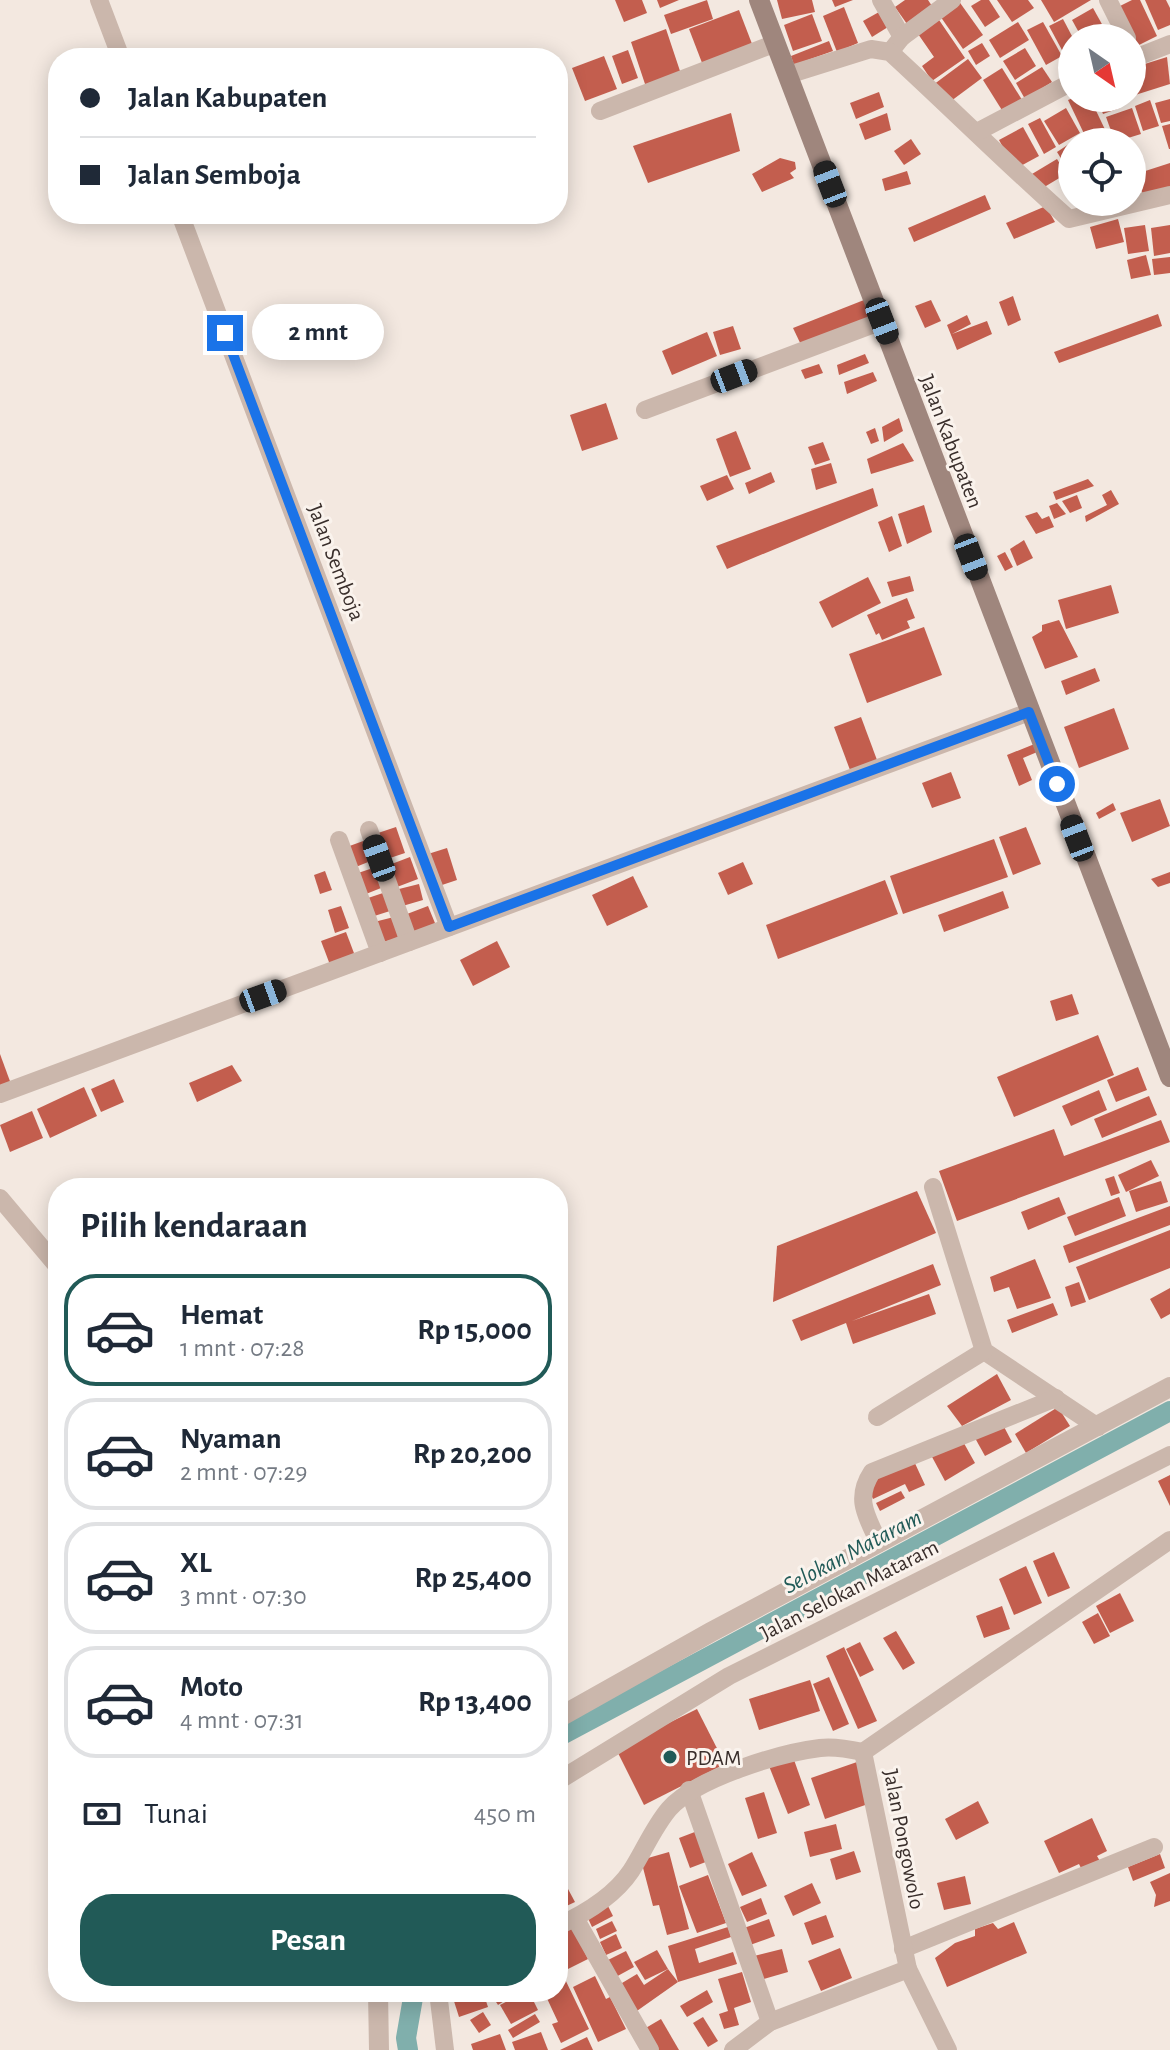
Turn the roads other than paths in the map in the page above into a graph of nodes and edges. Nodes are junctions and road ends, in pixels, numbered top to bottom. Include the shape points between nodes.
1 (99, 0) edge
2 (759, 0) edge
3 (881, 0) edge
4 (952, 0) edge
5 (1108, 0) edge
6 (1120, 24) edge
7 (902, 37) junction
8 (776, 43) junction
9 (1170, 44) edge
10 (117, 48) edge
11 (1146, 51) edge
12 (890, 52) junction
13 (788, 75) junction
14 (1058, 89) edge
15 (600, 111) dead end
16 (977, 132) junction
17 (1170, 195) edge
18 (184, 224) edge
19 (882, 321) junction
20 (645, 410) dead end
21 (1029, 712) junction
22 (369, 830) dead end
23 (339, 840) dead end
24 (449, 927) junction
25 (409, 942) junction
26 (380, 953) junction
27 (1170, 1077) edge
28 (0, 1094) edge
29 (933, 1187) dead end
30 (0, 1198) edge
31 (48, 1255) edge
32 (984, 1351) junction
33 (1170, 1387) edge
34 (1056, 1398) junction
35 (877, 1417) dead end
36 (1098, 1427) junction
37 (1170, 1455) edge
38 (1170, 1540) edge
39 (879, 1543) junction
40 (568, 1712) edge
41 (863, 1752) junction
42 (568, 1775) edge
43 (689, 1790) junction
44 (1154, 1847) dead end
45 (568, 1921) edge
46 (568, 1924) edge
47 (903, 1949) junction
48 (908, 1969) junction
49 (378, 2002) edge
50 (439, 2002) edge
51 (770, 2022) junction
52 (379, 2050) edge
53 (445, 2050) edge
54 (650, 2050) edge
55 (733, 2050) edge
56 (948, 2050) edge

1 - 10 street
2 - 8 main road, Jalan Kabupaten
3 - 7 street
4 - 7 street
5 - 6 street
7 - 12 street
8 - 13 main road, Jalan Kabupaten
8 - 15 street
9 - 11 street
12 - 13 street via 871,49
12 - 16 street
13 - 19 main road, Jalan Kabupaten
14 - 16 street
16 - 17 street via 1069,219
18 - 24 street, Jalan Semboja
19 - 20 street
19 - 21 main road, Jalan Kabupaten
21 - 24 street
21 - 27 main road, Jalan Kabupaten
22 - 25 street
23 - 26 street
24 - 25 street
25 - 26 street
26 - 28 street
29 - 32 street
30 - 31 street
32 - 34 street
32 - 35 street
33 - 36 street
34 - 36 street
34 - 39 street via 872,1472 862,1504
36 - 39 street
37 - 42 street, Jalan Selokan Mataram via 729,1676
38 - 41 street, Jalan Pongowolo
39 - 40 street
41 - 43 street via 822,1748 796,1753
41 - 47 street, Jalan Pongowolo
43 - 45 street via 669,1809 629,1874
43 - 51 street
44 - 47 street
46 - 54 street
47 - 48 street, Jalan Pongowolo
48 - 51 street
48 - 56 street, Jalan Pongowolo
49 - 52 street
50 - 53 street
51 - 55 street

